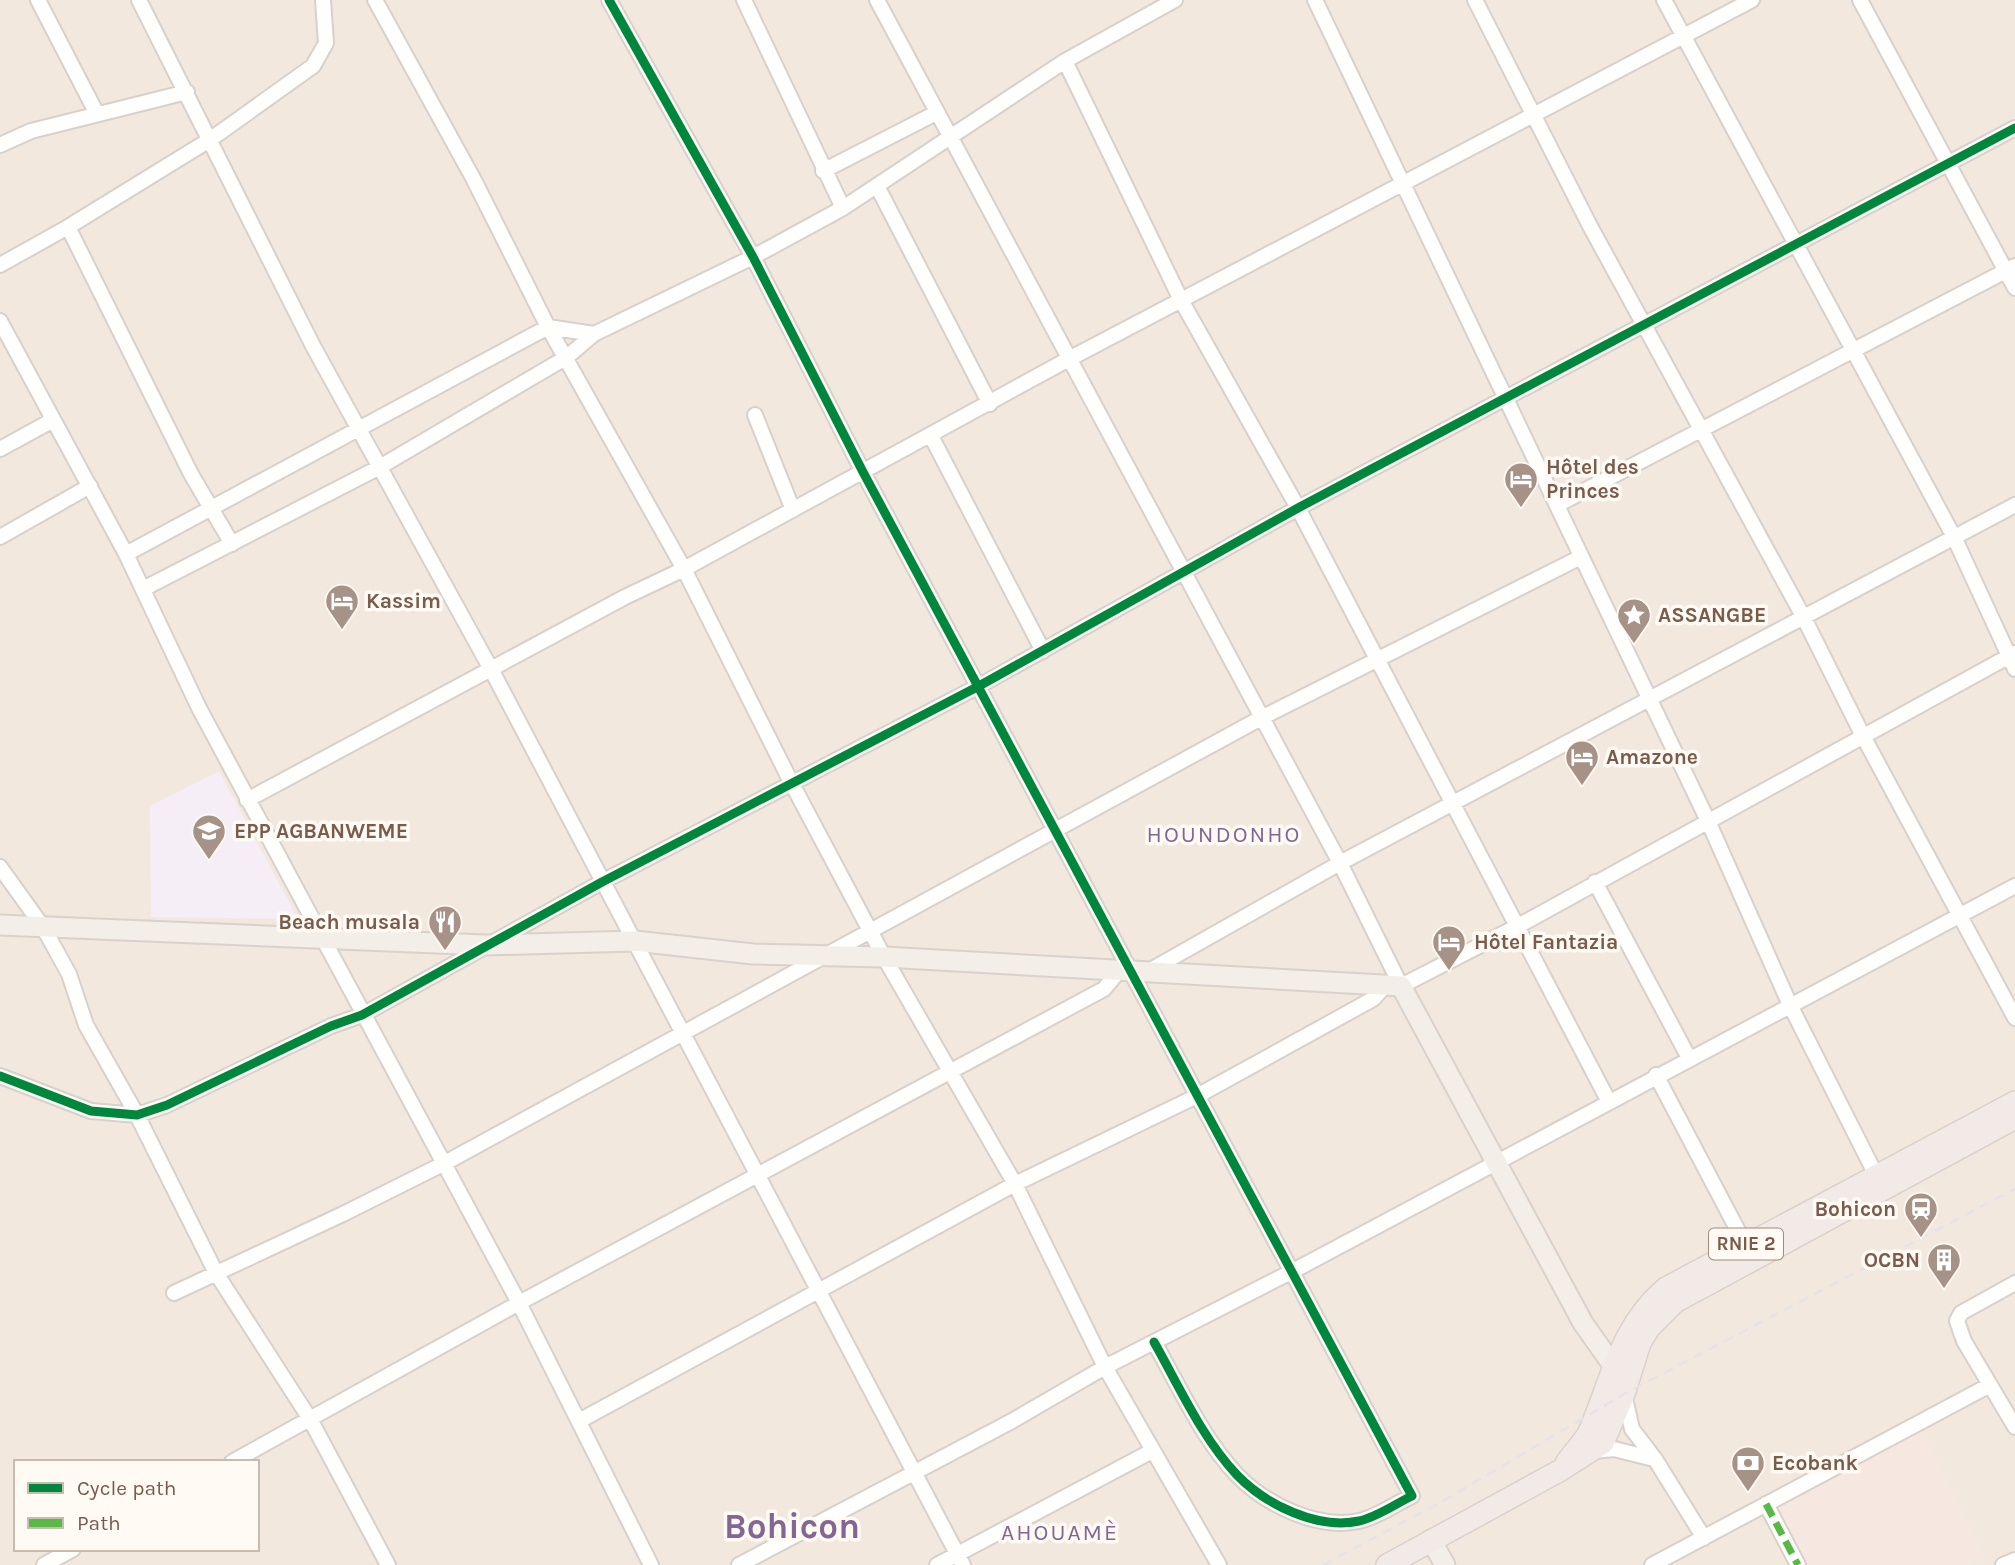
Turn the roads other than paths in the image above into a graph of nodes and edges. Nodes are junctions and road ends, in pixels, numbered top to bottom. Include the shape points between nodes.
1 (38, 0) edge
2 (139, 0) edge
3 (323, 0) edge
4 (375, 0) edge
5 (609, 0) edge
6 (744, 0) edge
7 (877, 0) edge
8 (1175, 0) edge
9 (1315, 0) edge
10 (1475, 0) edge
11 (1664, 0) edge
12 (1752, 0) edge
13 (1860, 0) edge
14 (1684, 38) junction
15 (1065, 61) junction
16 (187, 92) junction
17 (936, 113) junction
18 (97, 114) junction
19 (1532, 114) junction
20 (2015, 128) edge
21 (948, 135) junction
22 (211, 139) junction
23 (0, 145) edge
24 (1948, 163) junction
25 (823, 171) junction
26 (1404, 183) junction
27 (877, 186) junction
28 (843, 208) junction
29 (68, 227) junction
30 (1797, 246) junction
31 (753, 257) junction
32 (0, 265) edge
33 (2010, 268) edge
34 (2015, 288) edge
35 (1181, 300) junction
36 (0, 321) edge
37 (1644, 326) junction
38 (548, 327) junction
39 (594, 334) junction
40 (1853, 350) junction
41 (567, 357) junction
42 (1068, 360) junction
43 (1506, 398) junction
44 (990, 404) junction
45 (755, 415) dead end
46 (53, 420) junction
47 (357, 429) junction
48 (1701, 430) junction
49 (930, 436) junction
50 (0, 449) edge
51 (378, 468) junction
52 (863, 472) junction
53 (90, 486) junction
54 (1557, 505) junction
55 (2015, 505) edge
56 (212, 508) junction
57 (1298, 508) junction
58 (793, 510) junction
59 (0, 537) edge
60 (1954, 537) junction
61 (232, 544) junction
62 (126, 554) junction
63 (1581, 557) junction
64 (684, 569) junction
65 (1183, 573) junction
66 (143, 589) junction
67 (1804, 618) junction
68 (1043, 651) junction
69 (1377, 658) junction
70 (2013, 660) edge
71 (492, 671) junction
72 (979, 686) junction
73 (1650, 699) junction
74 (1261, 718) junction
75 (1863, 736) junction
76 (791, 782) junction
77 (247, 800) junction
78 (1454, 803) junction
79 (1708, 821) junction
80 (1055, 830) junction
81 (1340, 863) junction
82 (0, 867) edge
83 (602, 881) junction
84 (1595, 882) junction
85 (2015, 886) edge
86 (1959, 916) junction
87 (0, 925) edge
88 (1518, 926) junction
89 (43, 927) junction
90 (872, 930) junction
91 (320, 937) junction
92 (635, 941) junction
93 (485, 945) junction
94 (829, 955) junction
95 (884, 957) junction
96 (1131, 972) junction
97 (1394, 986) junction
98 (1790, 1005) junction
99 (362, 1015) junction
100 (2015, 1018) edge
101 (681, 1032) junction
102 (1689, 1058) junction
103 (951, 1070) junction
104 (1656, 1075) junction
105 (0, 1076) edge
106 (1197, 1096) junction
107 (1608, 1100) junction
108 (2015, 1102) edge
109 (137, 1115) junction
110 (2015, 1118) edge
111 (1495, 1163) junction
112 (443, 1164) junction
113 (758, 1176) junction
114 (1879, 1182) junction
115 (1015, 1184) junction
116 (1745, 1244) junction
117 (1293, 1271) junction
118 (216, 1273) junction
119 (2015, 1283) edge
120 (820, 1292) junction
121 (174, 1293) dead end
122 (519, 1303) junction
123 (1154, 1342) junction
124 (1105, 1367) junction
125 (1623, 1379) junction
126 (1990, 1385) junction
127 (310, 1419) junction
128 (579, 1421) junction
129 (2015, 1427) edge
130 (1152, 1451) junction
131 (1594, 1451) junction
132 (1655, 1459) junction
133 (236, 1460) edge
134 (1561, 1470) junction
135 (914, 1474) junction
136 (1766, 1504) junction
137 (1704, 1538) junction
138 (1431, 1540) junction
139 (67, 1557) edge
140 (961, 1560) edge
141 (2015, 1560) edge
142 (44, 1565) edge
143 (388, 1565) edge
144 (651, 1565) edge
145 (739, 1565) edge
146 (937, 1565) edge
147 (1219, 1565) edge
148 (1387, 1565) edge
149 (1445, 1565) edge
150 (1652, 1565) edge
151 (1798, 1565) edge
152 (2003, 1565) edge

1 - 18 street
2 - 16 street
3 - 22 street via 326,43 313,66
4 - 38 street
5 - 31 street
6 - 25 street
7 - 17 street
8 - 15 street
9 - 26 street
10 - 19 street
11 - 14 street
12 - 14 street
13 - 24 street
14 - 19 street
14 - 30 street
15 - 21 street
15 - 35 street
16 - 18 street
16 - 22 street
17 - 21 street
17 - 25 street
18 - 23 street via 31,131
19 - 26 street
19 - 37 street
20 - 24 street
21 - 27 street
21 - 42 street
22 - 29 street
22 - 47 street
24 - 30 street
24 - 33 street
25 - 28 street
26 - 35 street
26 - 43 street
27 - 28 street
27 - 44 street
28 - 31 street
29 - 32 street
29 - 56 street
30 - 37 street
30 - 40 street
31 - 39 street
31 - 52 street
33 - 34 street
33 - 40 street
35 - 42 street
35 - 57 street
36 - 46 street
37 - 43 street
37 - 48 street
38 - 39 street
38 - 41 street
38 - 47 street
39 - 41 street
40 - 48 street
40 - 60 street
41 - 51 street
41 - 64 street
42 - 44 street
42 - 65 street
43 - 54 street
43 - 57 street
44 - 49 street
45 - 58 street
46 - 50 street
46 - 53 street
47 - 51 street
47 - 56 street
48 - 54 street
48 - 67 street
49 - 52 street
49 - 68 street
51 - 61 street
51 - 71 street
52 - 58 street
52 - 72 street
53 - 59 street
53 - 62 street
54 - 63 street
55 - 60 street
56 - 61 street
56 - 62 street
57 - 65 street
57 - 69 street
58 - 64 street
60 - 67 street
60 - 70 street
61 - 66 street
62 - 66 street
63 - 69 street
63 - 73 street
64 - 71 street
64 - 76 street
65 - 68 street
65 - 74 street
66 - 77 street
67 - 73 street
67 - 75 street
68 - 72 street
69 - 74 street
69 - 78 street
70 - 75 street
71 - 77 street
71 - 83 street
72 - 76 street
72 - 80 street
73 - 78 street
73 - 79 street
74 - 80 street
74 - 81 street
75 - 79 street
75 - 86 street
76 - 83 street
76 - 90 street
77 - 91 street
78 - 81 street
78 - 88 street
79 - 84 street
79 - 98 street
80 - 90 street
80 - 96 street
81 - 96 street
81 - 97 street
82 - 89 street
83 - 92 street
83 - 93 street
84 - 88 street
84 - 102 street
85 - 86 street
86 - 98 street
86 - 100 street
87 - 89 main road
88 - 97 street
88 - 107 street
89 - 91 main road
89 - 109 street via 69,974 86,1025
90 - 94 street
90 - 95 street
91 - 93 main road
91 - 99 street
92 - 93 main road
92 - 94 main road via 753,954
92 - 101 street
93 - 99 street
94 - 95 main road
94 - 101 street
95 - 96 main road
95 - 103 street
96 - 97 main road
96 - 103 street
96 - 106 street
97 - 106 street
97 - 111 main road
98 - 102 street
98 - 114 street
99 - 109 street
99 - 112 street
101 - 112 street
101 - 113 street
102 - 104 street
103 - 113 street
103 - 115 street
104 - 107 street
104 - 116 street
105 - 109 street via 91,1111
106 - 115 street
106 - 117 street
107 - 111 street
108 - 114 highway, RNIE 2
109 - 118 street
110 - 114 highway, RNIE 2
111 - 117 street
111 - 125 main road via 1583,1323
112 - 118 street
112 - 122 street
113 - 120 street
113 - 122 street
114 - 116 highway, RNIE 2
114 - 125 highway, RNIE 2 via 1675,1302 1649,1328
115 - 120 street
115 - 124 street
116 - 125 highway, RNIE 2 via 1652,1300 1626,1335
117 - 123 street
117 - 123 street via 1412,1496 1380,1513 1362,1521 1327,1522 1297,1514 1252,1487 1223,1457
118 - 121 street
118 - 127 street
119 - 126 street via 1961,1313 1957,1321
120 - 128 street
120 - 135 street
122 - 127 street
122 - 128 street
123 - 124 street
124 - 130 street
124 - 135 street
125 - 131 highway, RNIE 2 via 1609,1433
125 - 132 street via 1632,1429
125 - 134 highway, RNIE 2
126 - 129 street
126 - 136 street
127 - 133 street
127 - 143 street
128 - 144 street
130 - 140 street
130 - 147 street
131 - 132 street via 1614,1449
131 - 134 highway, RNIE 2
132 - 137 street
134 - 138 highway, RNIE 2
135 - 140 street
135 - 145 street
136 - 137 street
136 - 151 street
137 - 150 street
138 - 148 highway, RNIE 2
138 - 149 main road
139 - 142 street
140 - 146 street
141 - 152 street

